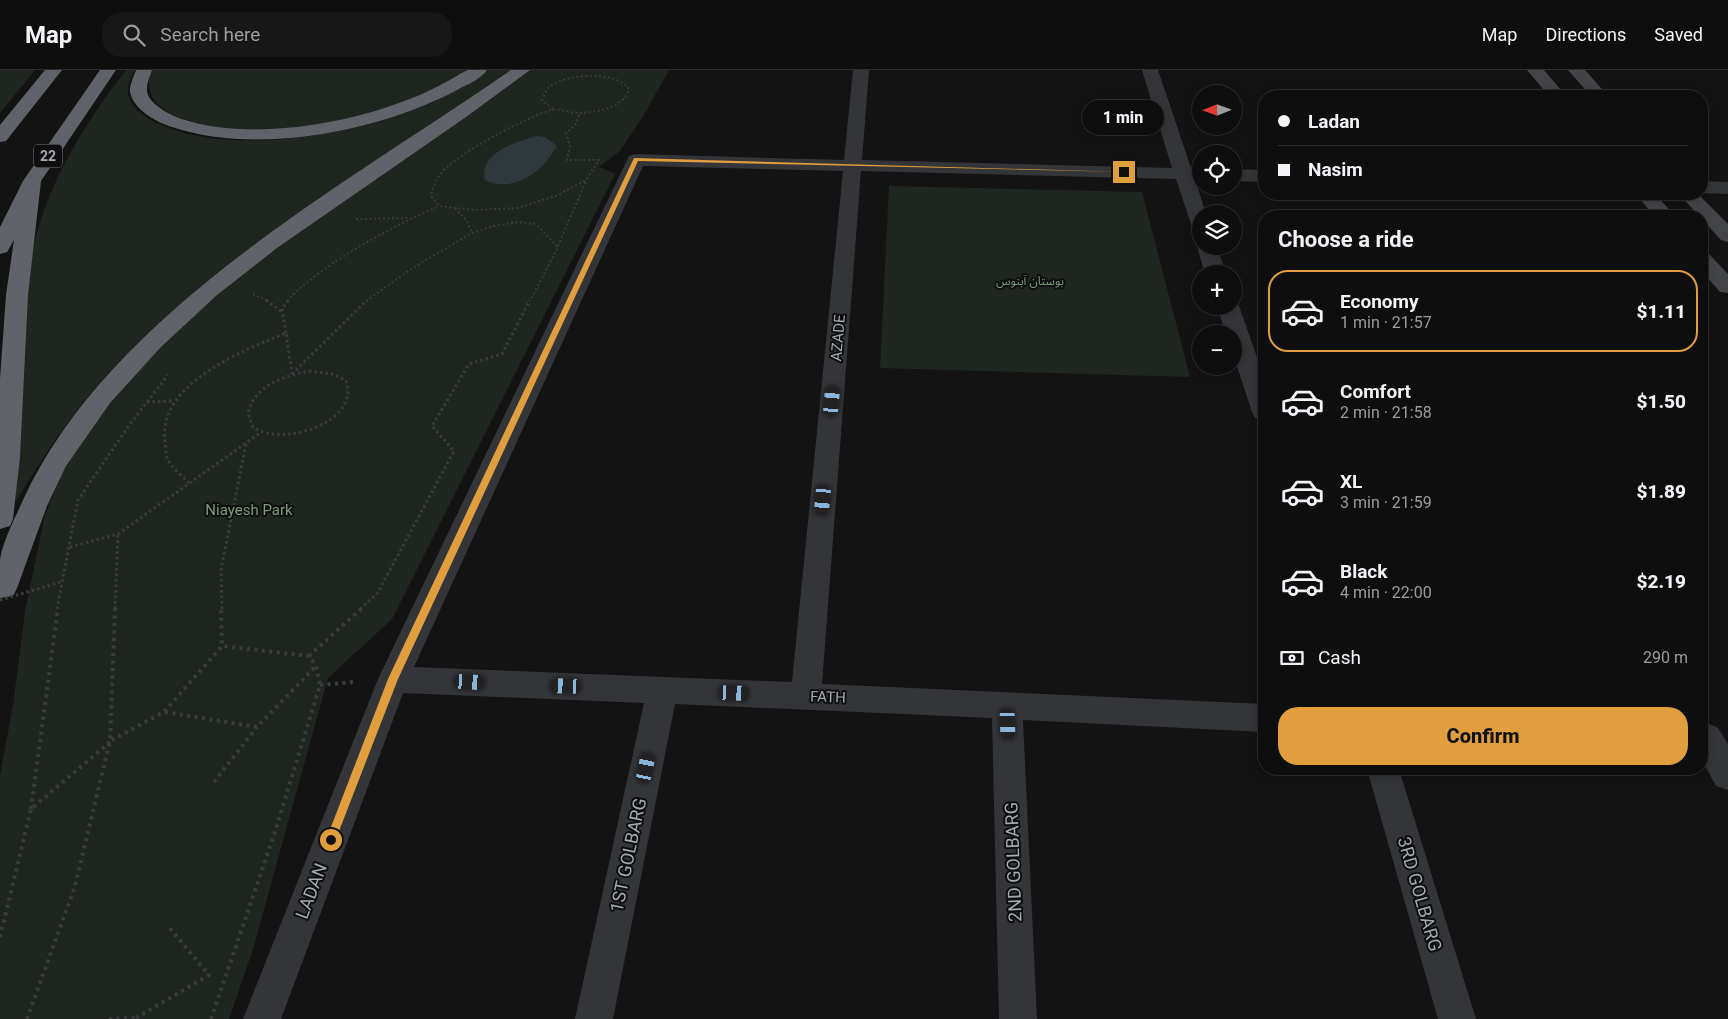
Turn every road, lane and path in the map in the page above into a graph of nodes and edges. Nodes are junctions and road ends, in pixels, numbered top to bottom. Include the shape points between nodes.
1 (54, 70) edge
2 (108, 70) edge
3 (144, 70) edge
4 (479, 70) edge
5 (522, 70) edge
6 (861, 70) edge
7 (1150, 70) edge
8 (1535, 70) edge
9 (1576, 70) edge
10 (1553, 90) edge
11 (1594, 90) edge
12 (553, 109) junction
13 (580, 113) junction
14 (0, 137) edge
15 (853, 165) junction
16 (1182, 174) junction
17 (1192, 174) edge
18 (1242, 175) edge
19 (1258, 176) edge
20 (586, 180) junction
21 (32, 181) junction
22 (1708, 187) edge
23 (1728, 188) edge
24 (1650, 200) edge
25 (1694, 200) edge
26 (1193, 205) edge
27 (439, 206) junction
28 (455, 208) junction
29 (1660, 210) edge
30 (1703, 210) edge
31 (1708, 215) edge
32 (413, 218) junction
33 (351, 219) dead end
34 (472, 233) junction
35 (1728, 236) edge
36 (558, 247) junction
37 (0, 248) edge
38 (1708, 265) edge
39 (1728, 287) edge
40 (248, 292) dead end
41 (283, 313) junction
42 (1231, 315) edge
43 (286, 333) junction
44 (171, 371) dead end
45 (292, 374) junction
46 (1258, 394) edge
47 (174, 401) junction
48 (147, 402) junction
49 (260, 433) junction
50 (246, 444) junction
51 (189, 483) junction
52 (0, 519) edge
53 (118, 534) junction
54 (0, 540) edge
55 (70, 547) junction
56 (61, 582) junction
57 (1, 598) edge
58 (222, 646) junction
59 (309, 656) junction
60 (316, 666) junction
61 (393, 679) junction
62 (662, 690) junction
63 (806, 696) junction
64 (1007, 704) junction
65 (164, 712) junction
66 (1258, 718) edge
67 (257, 727) junction
68 (1712, 738) edge
69 (110, 741) junction
70 (1385, 775) edge
71 (1728, 775) edge
72 (214, 782) dead end
73 (32, 809) junction
74 (168, 926) dead end
75 (0, 937) edge
76 (136, 1018) edge
77 (28, 1019) edge
78 (109, 1019) edge
79 (211, 1019) edge
80 (262, 1019) edge
81 (594, 1019) edge
82 (1018, 1019) edge
83 (1457, 1019) edge

1 - 14 highway
2 - 21 highway, 22
3 - 4 highway via 138,90 145,104 160,115 189,128 252,135 330,128 363,120 421,101
5 - 57 highway via 250,257 161,332 97,404 56,461 29,519
6 - 15 street, AZADE
7 - 16 street
8 - 10 street
9 - 11 street
12 - 13 path
12 - 13 path via 542,100 542,93 547,86 568,76 602,73 620,77 626,82 629,88 627,95 620,102 602,110
12 - 27 path via 446,169 433,184 431,196
13 - 20 path via 575,125 566,133 570,146 567,160 599,160
15 - 16 street
15 - 61 street, LADAN via 636,160
15 - 63 street, AZADE
16 - 17 street
16 - 26 street
18 - 19 street
20 - 28 path via 558,195 518,208
20 - 36 path
21 - 37 highway, 22
21 - 52 highway via 17,295
22 - 23 street
24 - 29 street
25 - 30 street
27 - 28 path
27 - 32 path
28 - 34 path via 467,221
31 - 35 street
32 - 33 path
32 - 41 path via 347,254 291,296 282,308
34 - 36 path via 518,222 536,224
34 - 45 path via 410,268 370,297
36 - 59 path via 502,354 469,364 432,426 454,451 376,594
38 - 39 street
40 - 41 path via 262,297
41 - 43 path
42 - 46 street
43 - 45 path
43 - 47 path via 233,356 202,375
44 - 48 path
45 - 49 path via 264,388 248,408 247,418 251,427
45 - 49 path via 325,371 338,375 347,382 350,391 348,402 326,423 310,431 283,436
47 - 48 path
47 - 51 path via 164,433 167,459
48 - 55 path via 78,500
49 - 50 path
50 - 51 path
50 - 58 path via 221,570
51 - 53 path
53 - 55 path
53 - 69 path
54 - 57 highway
55 - 56 path
56 - 57 path, bridge
56 - 73 path
58 - 59 path
58 - 65 path
59 - 60 path
60 - 67 path
60 - 79 path via 320,685 274,835
61 - 62 street, FATH
61 - 80 street, LADAN
62 - 63 street, FATH
62 - 81 street, 1ST GOLBARG
63 - 64 street, FATH
64 - 66 street, FATH
64 - 82 street, 2ND GOLBARG
65 - 67 path
65 - 69 path
67 - 72 path
68 - 71 street
69 - 73 path
69 - 77 path via 75,886
70 - 83 street, 3RD GOLBARG
73 - 75 path
74 - 76 path via 209,976
76 - 78 path

